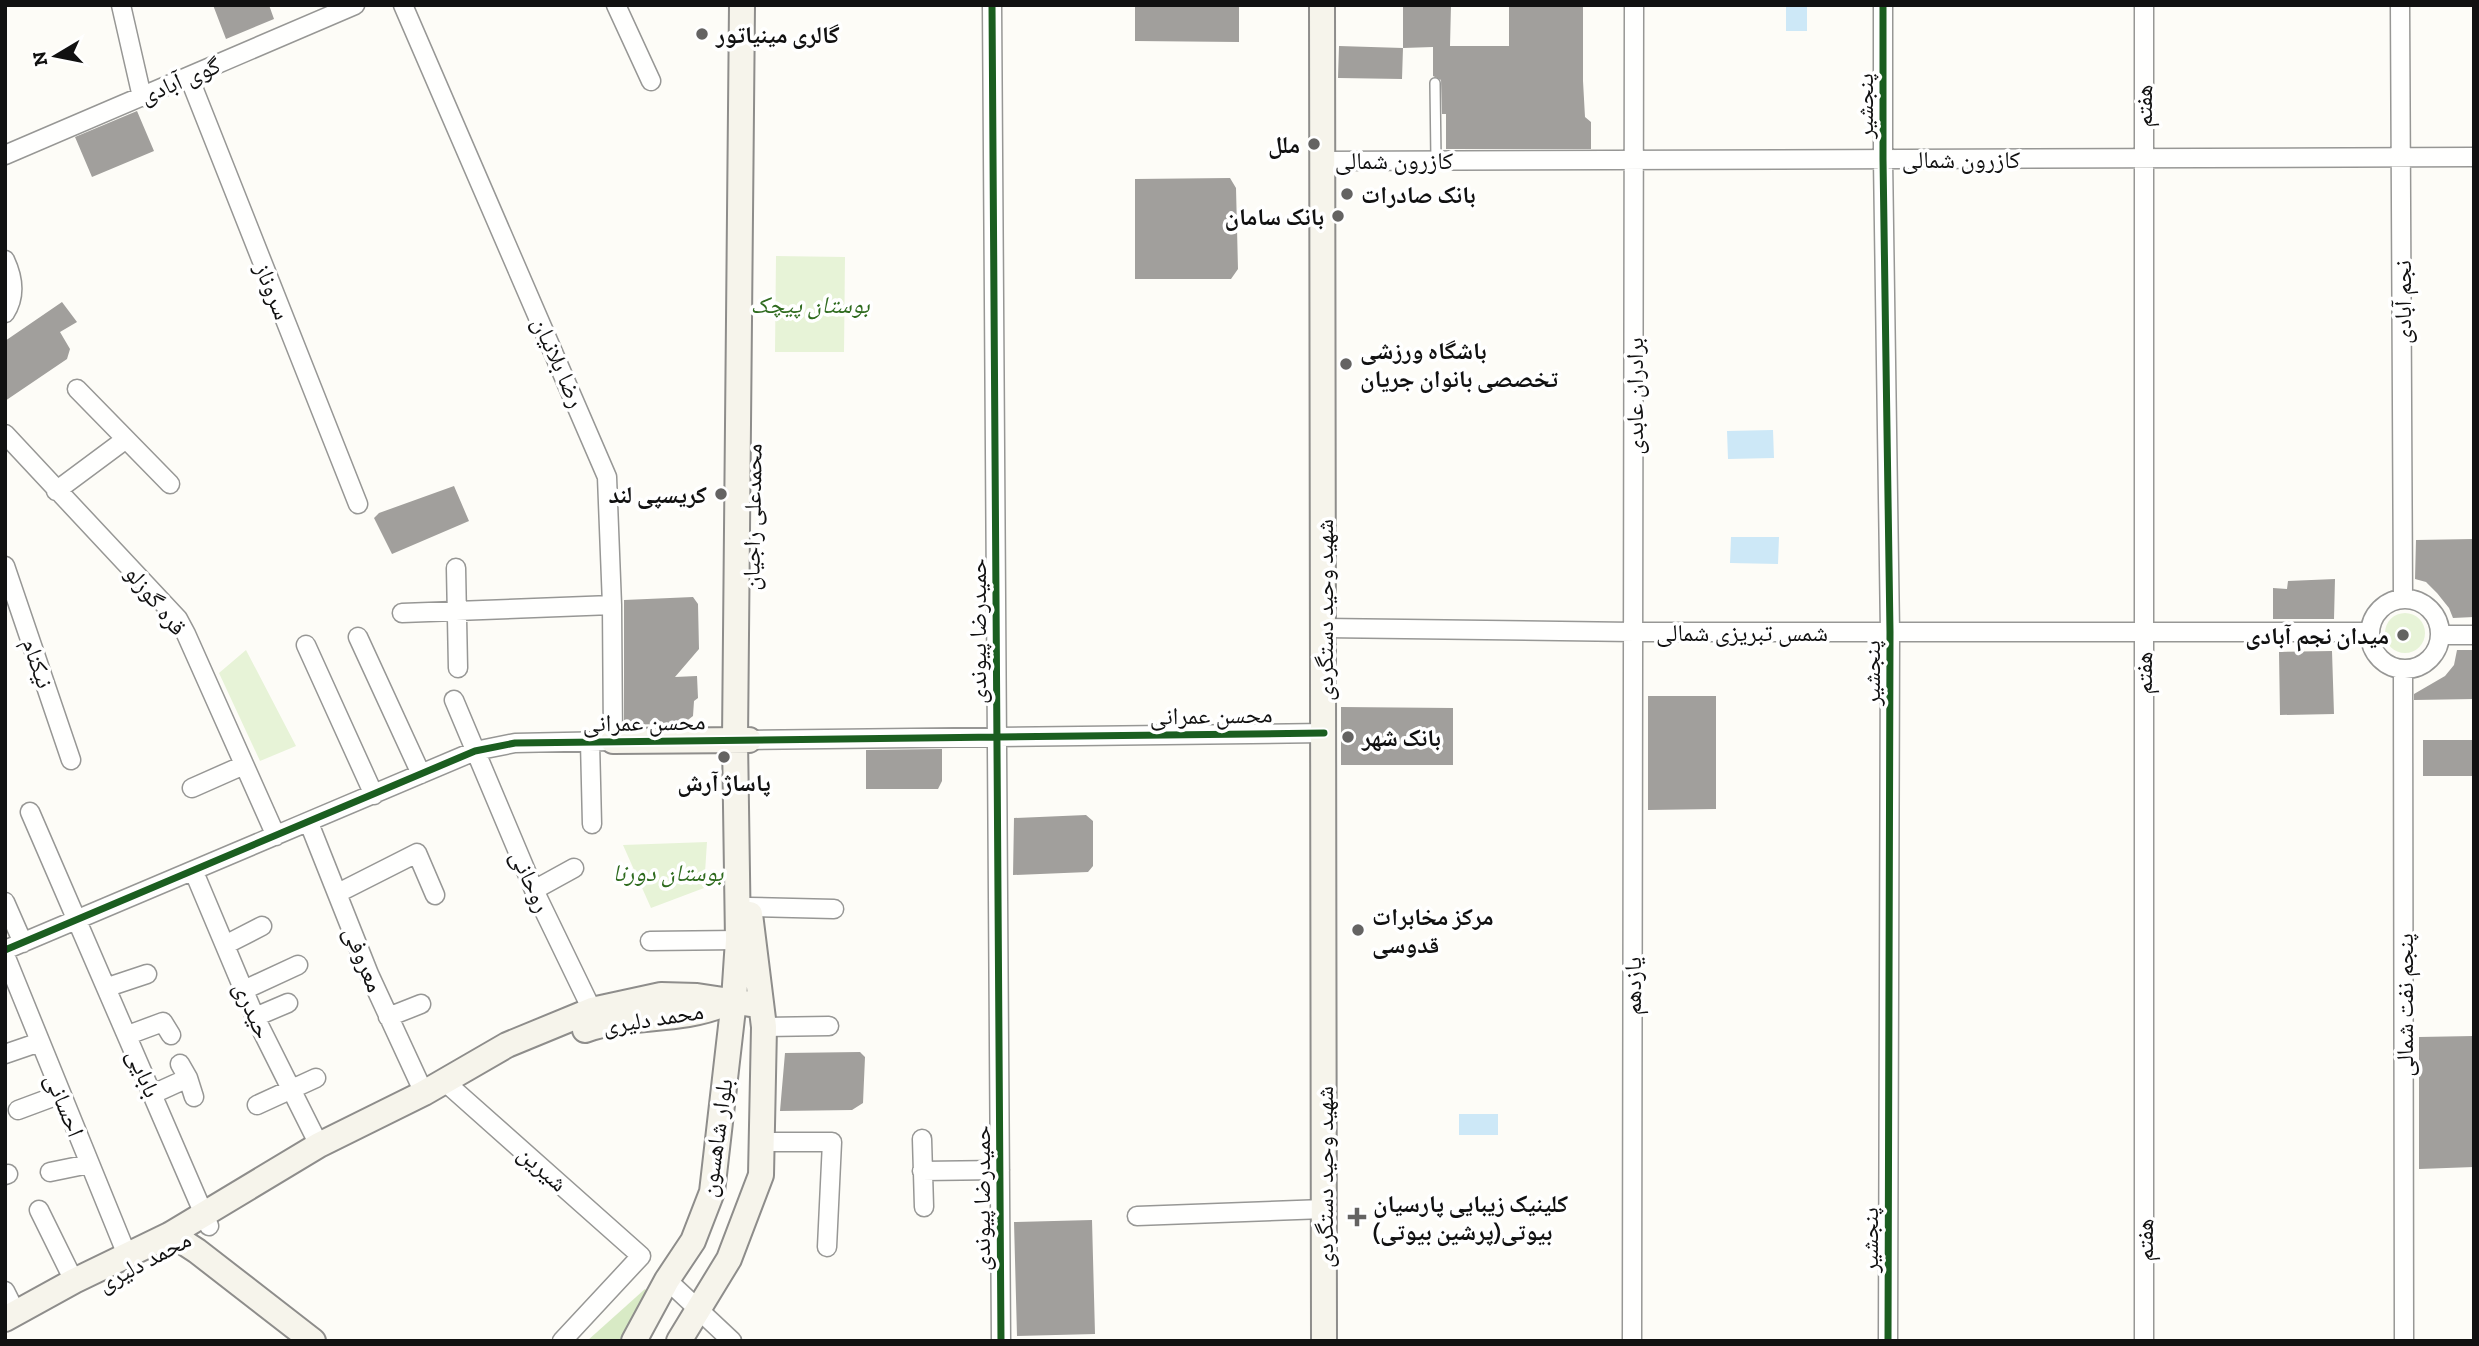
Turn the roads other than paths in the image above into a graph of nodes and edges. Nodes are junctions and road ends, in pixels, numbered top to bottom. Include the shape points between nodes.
1 (121, 5) edge
2 (355, 5) edge
3 (403, 5) edge
4 (616, 5) edge
5 (742, 5) edge
6 (757, 5) edge
7 (992, 5) edge
8 (1322, 5) edge
9 (1634, 5) edge
10 (1883, 5) edge
11 (2144, 5) edge
12 (2400, 5) edge
13 (189, 76) junction
14 (651, 81) dead end
15 (1435, 83) dead end
16 (142, 96) junction
17 (5, 155) edge
18 (2474, 157) edge
19 (2143, 158) junction
20 (2401, 158) junction
21 (1883, 159) junction
22 (1322, 160) junction
23 (1436, 160) junction
24 (1634, 160) junction
25 (7, 268) edge
26 (5, 313) edge
27 (77, 390) dead end
28 (5, 434) edge
29 (125, 439) junction
30 (170, 484) dead end
31 (56, 491) junction
32 (358, 505) dead end
33 (5, 566) edge
34 (456, 568) dead end
35 (2403, 599) junction
36 (612, 605) junction
37 (456, 611) junction
38 (402, 612) dead end
39 (1324, 628) junction
40 (1633, 632) junction
41 (1890, 632) junction
42 (2143, 632) junction
43 (2370, 632) junction
44 (2441, 635) junction
45 (2474, 635) edge
46 (358, 637) dead end
47 (306, 645) dead end
48 (458, 668) dead end
49 (2403, 670) junction
50 (454, 700) dead end
51 (1324, 733) junction
52 (997, 737) junction
53 (742, 740) junction
54 (601, 741) junction
55 (475, 751) junction
56 (71, 760) dead end
57 (244, 765) junction
58 (421, 774) junction
59 (192, 788) dead end
60 (374, 795) junction
61 (30, 812) dead end
62 (309, 823) junction
63 (592, 824) dead end
64 (276, 836) junction
65 (574, 868) dead end
66 (194, 872) junction
67 (534, 890) junction
68 (338, 892) junction
69 (435, 895) dead end
70 (5, 902) edge
71 (749, 907) junction
72 (834, 909) dead end
73 (78, 920) junction
74 (262, 926) dead end
75 (738, 940) junction
76 (650, 941) dead end
77 (23, 943) junction
78 (225, 945) junction
79 (5, 953) edge
80 (298, 965) dead end
81 (147, 974) dead end
82 (108, 987) junction
83 (244, 990) junction
84 (734, 1000) junction
85 (288, 1003) dead end
86 (421, 1004) dead end
87 (592, 1010) junction
88 (255, 1017) junction
89 (388, 1017) junction
90 (762, 1017) junction
91 (829, 1026) dead end
92 (128, 1035) junction
93 (171, 1035) dead end
94 (40, 1042) junction
95 (5, 1054) edge
96 (316, 1078) dead end
97 (441, 1088) junction
98 (292, 1090) junction
99 (61, 1094) junction
100 (153, 1094) junction
101 (194, 1097) dead end
102 (257, 1105) dead end
103 (18, 1110) dead end
104 (922, 1139) dead end
105 (761, 1142) junction
106 (319, 1145) junction
107 (89, 1164) junction
108 (1000, 1170) junction
109 (922, 1171) junction
110 (50, 1172) dead end
111 (923, 1207) dead end
112 (1324, 1209) junction
113 (38, 1210) dead end
114 (1137, 1216) dead end
115 (207, 1221) junction
116 (177, 1237) junction
117 (827, 1247) dead end
118 (127, 1255) junction
119 (667, 1280) junction
120 (74, 1281) junction
121 (699, 1310) junction
122 (8, 1314) edge
123 (313, 1341) edge
124 (562, 1341) edge
125 (634, 1341) edge
126 (679, 1341) edge
127 (732, 1341) edge
128 (1001, 1341) edge
129 (1324, 1341) edge
130 (1632, 1341) edge
131 (1888, 1341) edge
132 (2144, 1341) edge
133 (2403, 1341) edge

1 - 16 street
2 - 13 street, گوی آبادی
3 - 36 street, رضا بلانیان via 607,477
4 - 14 street
5 - 53 main road, محمدعلی راجیان
6 - 53 main road, محمدعلی راجیان
7 - 52 street, حمیدرضا پیوندی
8 - 22 main road, شهید وحید دستگردی
9 - 24 street, برادران عابدی
10 - 21 street, پنجشیر
11 - 19 street, هفتم
12 - 20 street, نجم آبادی
13 - 16 street, گوی آبادی
13 - 32 street, سروناز
15 - 23 lane
16 - 17 street, گوی آبادی
18 - 20 street, کازرون شمالی
19 - 20 street, کازرون شمالی
19 - 21 street, کازرون شمالی
19 - 42 street, هفتم
20 - 35 street, نجم آبادی
21 - 24 street, کازرون شمالی
21 - 41 street, پنجشیر
22 - 23 street, کازرون شمالی
22 - 39 main road, شهید وحید دستگردی
23 - 24 street, کازرون شمالی
24 - 40 street, برادران عابدی
25 - 26 street via 13,285
27 - 29 street
28 - 31 street, قره گوزلو
29 - 30 street
29 - 31 street
31 - 57 street, قره گوزلو via 178,619
33 - 56 street, نیکنام
34 - 37 street
35 - 43 street via 2377,613
35 - 44 street via 2415,600 2434,613
36 - 37 street
36 - 54 street, رضا بلانیان
37 - 38 street
37 - 48 street
39 - 40 street, شمس تبریزی شمالی
39 - 51 main road, شهید وحید دستگردی
40 - 41 street, شمس تبریزی شمالی
40 - 130 street, یازدهم
41 - 42 street, شمس تبریزی شمالی
41 - 131 street, پنجشیر
42 - 43 street, شمس تبریزی شمالی
42 - 132 street, هفتم
43 - 49 street via 2383,662
44 - 45 street
44 - 49 street via 2439,646 2424,664
46 - 58 street
47 - 60 street
49 - 133 street, پنجم نفت شمالی
50 - 55 street, روحانی
51 - 52 street, محسن عمرانی
51 - 112 main road, شهید وحید دستگردی
52 - 53 street, محسن عمرانی
52 - 108 street, حمیدرضا پیوندی
53 - 54 main road, محسن عمرانی
53 - 71 main road, محمدعلی راجیان
53 - 75 main road, محمدعلی راجیان
54 - 55 street, محسن عمرانی via 515,743
54 - 63 street, رضا بلانیان
55 - 58 street, محسن عمرانی
55 - 67 street, روحانی
57 - 59 street
57 - 64 street, قره گوزلو
58 - 60 street, محسن عمرانی
60 - 62 street, محسن عمرانی
61 - 73 street, بابایی
62 - 64 street, محسن عمرانی
62 - 68 street, معروفی
64 - 66 street, محسن عمرانی
65 - 67 street
66 - 73 street, محسن عمرانی
66 - 78 street, حیدری
67 - 87 street, روحانی
68 - 69 street via 417,853
68 - 89 street, معروفی
70 - 77 street
71 - 72 street
71 - 90 main road, محمدعلی راجیان
73 - 77 street, محسن عمرانی
73 - 82 street, بابایی
74 - 78 street
75 - 76 street
75 - 84 main road, محمدعلی راجیان
77 - 79 street, محسن عمرانی
78 - 83 street, حیدری
79 - 94 street, احسانی
80 - 83 street
81 - 82 street
82 - 92 street, بابایی
83 - 88 street, حیدری
84 - 87 main road, محمد دلیری via 661,995
84 - 90 main road
84 - 97 main road, محمد دلیری via 707,1012 602,1024
84 - 119 main road, بلوار شاهسون via 712,1192 693,1241
85 - 88 street
86 - 89 street
87 - 97 main road, محمد دلیری via 507,1045
88 - 98 street, حیدری
89 - 97 street, معروفی
90 - 91 street
90 - 105 main road, بلوار شاهسون
92 - 93 street via 163,1022
92 - 100 street, بابایی
94 - 95 street
94 - 99 street, احسانی
96 - 98 street
97 - 106 main road, محمد دلیری
97 - 115 main road, محمد دلیری
97 - 124 street, شیرین via 641,1256
98 - 102 street
98 - 106 street, حیدری
99 - 103 street
99 - 107 street, احسانی
100 - 101 street via 184,1071
100 - 115 street, بابایی
104 - 109 street
105 - 117 street via 832,1142
105 - 121 main road, بلوار شاهسون via 761,1175 729,1259
106 - 115 main road, محمد دلیری
107 - 110 street
107 - 118 street, احسانی
108 - 109 street
108 - 128 street, حمیدرضا پیوندی
109 - 111 street
112 - 114 street
112 - 129 main road, شهید وحید دستگردی
113 - 120 street
115 - 116 main road, محمد دلیری
116 - 118 main road, محمد دلیری
116 - 122 main road, محمد دلیری via 152,1259
116 - 123 main road
118 - 120 main road, محمد دلیری
119 - 121 street
119 - 125 main road, بلوار شاهسون
120 - 122 main road, محمد دلیری
121 - 126 main road, بلوار شاهسون
121 - 127 street

